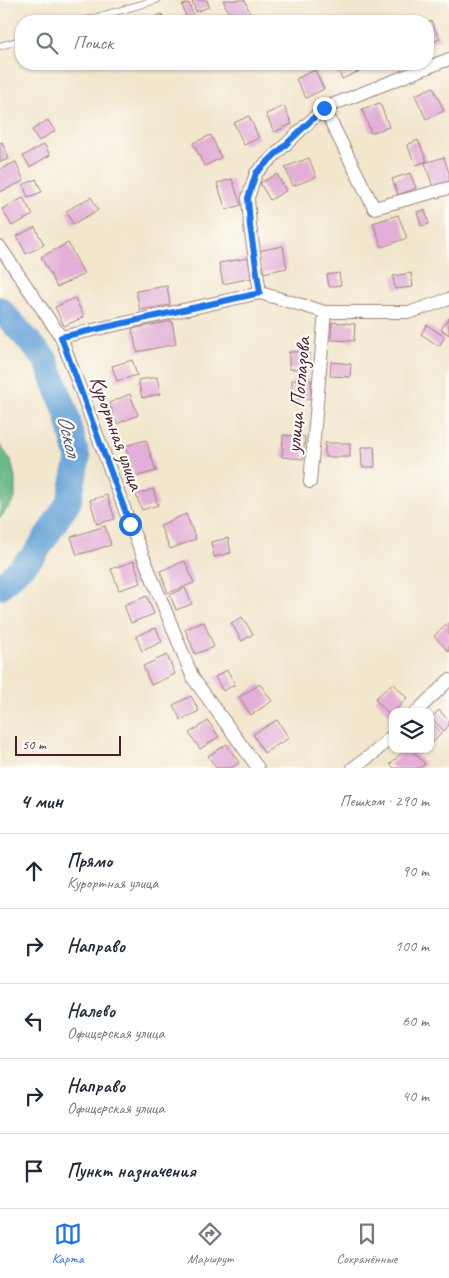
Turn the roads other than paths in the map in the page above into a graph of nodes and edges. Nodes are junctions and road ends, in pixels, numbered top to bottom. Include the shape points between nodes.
1 (156, 0) edge
2 (105, 15) edge
3 (15, 42) edge
4 (0, 46) edge
5 (449, 59) edge
6 (434, 65) edge
7 (421, 70) edge
8 (324, 108) junction
9 (449, 188) edge
10 (0, 247) edge
11 (260, 293) junction
12 (449, 299) edge
13 (325, 312) junction
14 (61, 337) junction
15 (310, 482) dead end
16 (449, 680) edge
17 (420, 708) edge
18 (389, 739) edge
19 (258, 768) edge
20 (353, 768) edge

1 - 2 lane
3 - 4 lane
5 - 6 street
7 - 8 street
8 - 9 street via 374,208
8 - 11 street via 256,173 248,198
10 - 14 street, Курортная улица
11 - 13 street
11 - 14 street
12 - 13 street via 410,312
13 - 15 street, улица Поглазова
14 - 19 street, Курортная улица via 130,524 193,678
16 - 17 street
18 - 20 street

